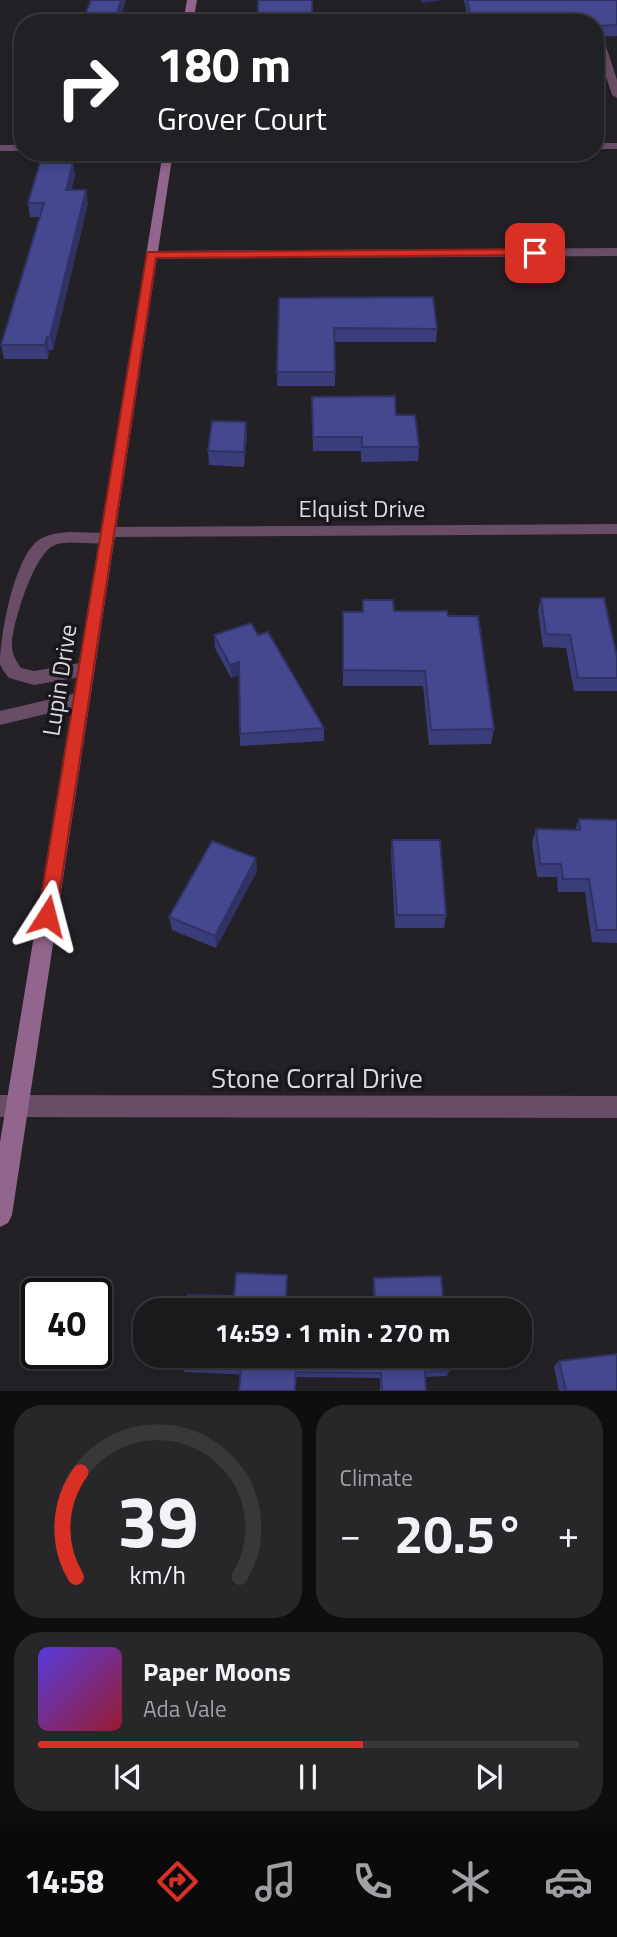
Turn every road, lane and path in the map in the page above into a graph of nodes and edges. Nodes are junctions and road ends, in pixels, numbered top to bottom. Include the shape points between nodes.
1 (604, 55) edge
2 (617, 95) edge
3 (166, 161) edge
4 (617, 252) edge
5 (151, 254) junction
6 (617, 529) edge
7 (107, 535) junction
8 (86, 669) junction
9 (81, 699) junction
10 (0, 718) edge
11 (8, 1106) edge
12 (617, 1107) edge
13 (0, 1215) edge

1 - 2 street
3 - 5 street, Lupin Drive
4 - 5 street
5 - 7 street, Lupin Drive
6 - 7 street, Elquist Drive
7 - 8 street, Lupin Drive
7 - 8 street, Elquist Drive via 46,542 32,554 3,644 15,673 34,678
8 - 9 street, Lupin Drive
9 - 10 street
9 - 11 street, Lupin Drive
11 - 12 street, Stone Corral Drive
11 - 13 street, Lupin Drive

